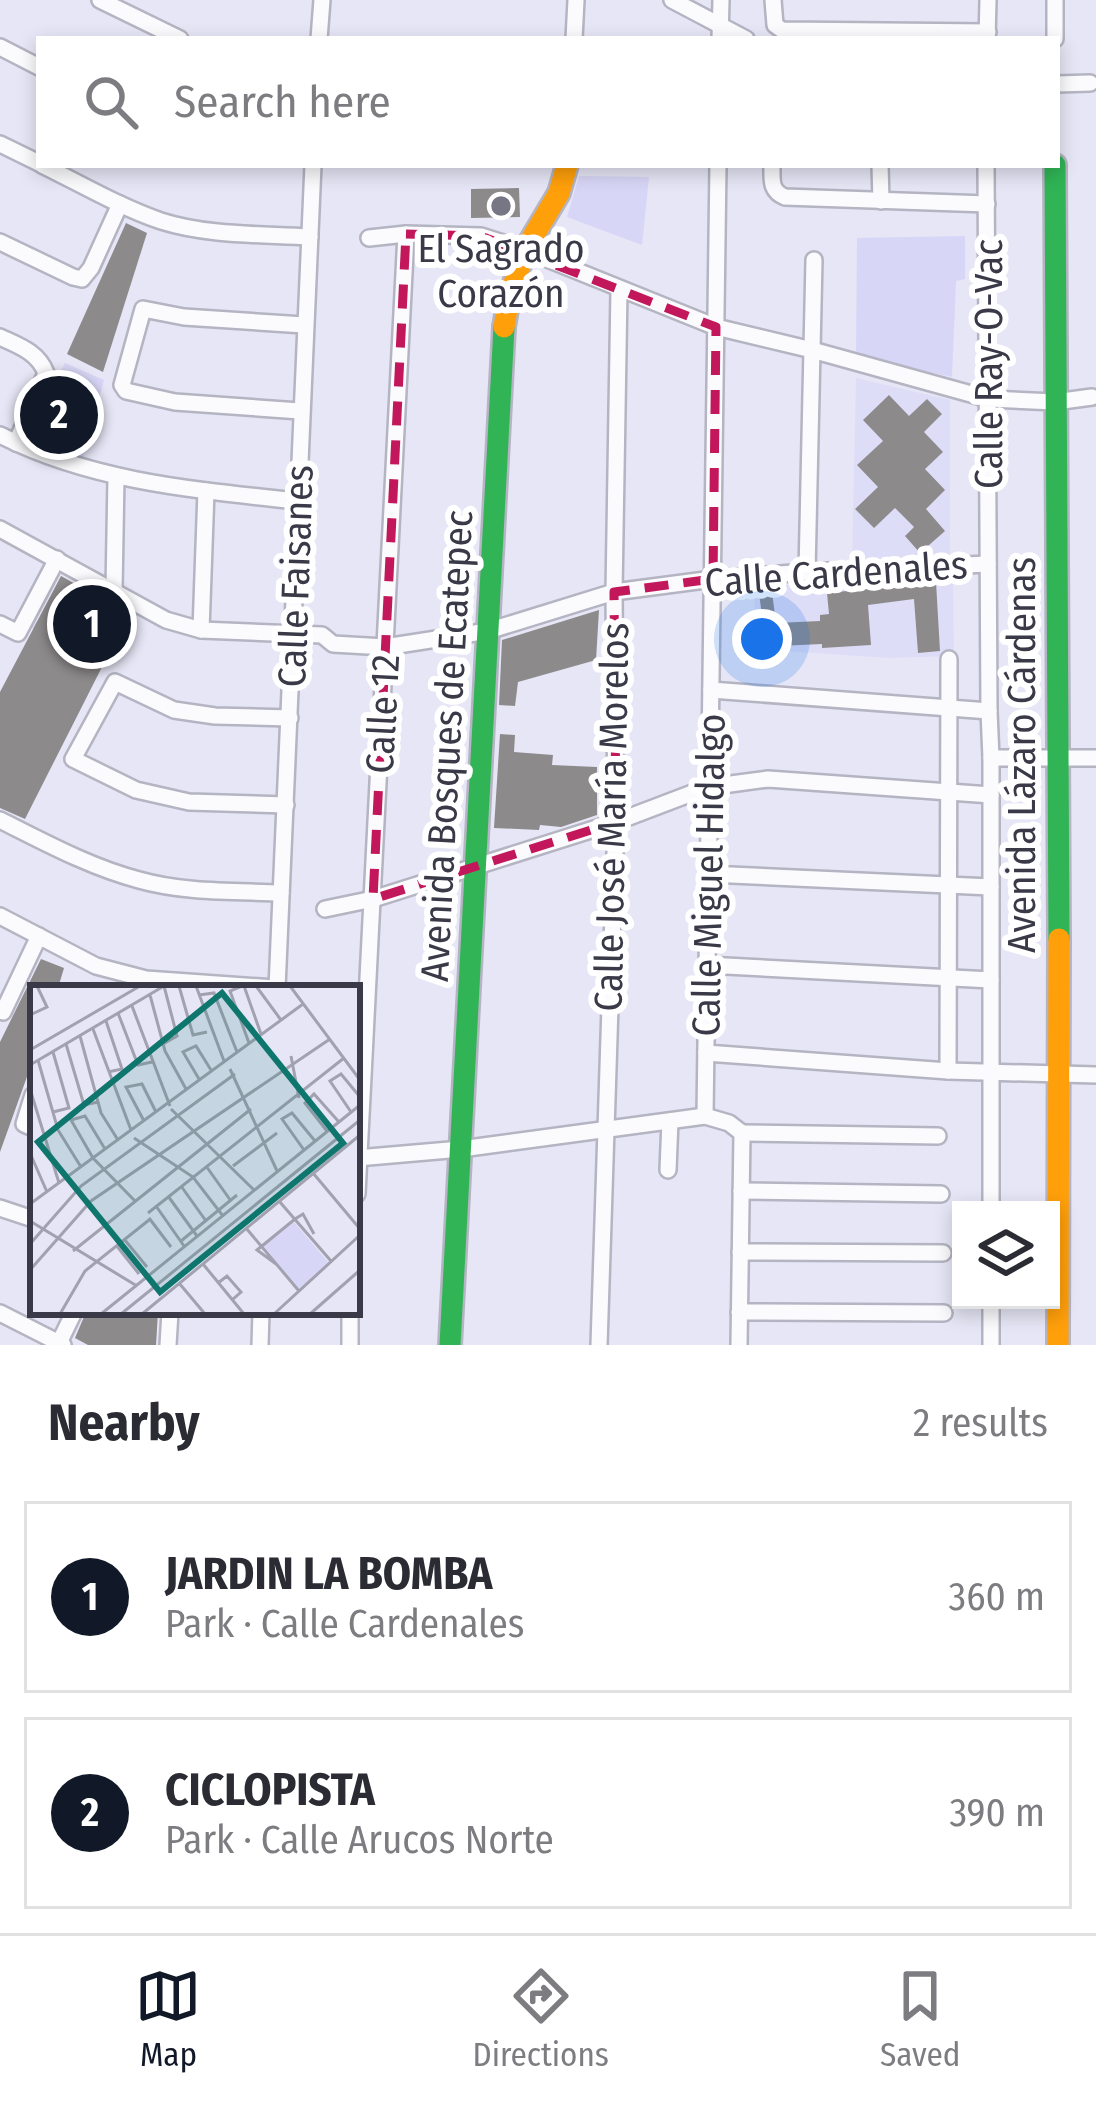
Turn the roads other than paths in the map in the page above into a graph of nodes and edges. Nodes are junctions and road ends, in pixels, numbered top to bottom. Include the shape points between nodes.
1 (100, 0) edge
2 (322, 0) edge
3 (576, 0) edge
4 (672, 0) edge
5 (721, 0) edge
6 (773, 0) edge
7 (988, 0) edge
8 (1055, 0) edge
9 (720, 33) edge
10 (174, 36) edge
11 (320, 36) edge
12 (574, 36) edge
13 (987, 36) edge
14 (1055, 36) edge
15 (0, 47) edge
16 (36, 65) edge
17 (1090, 83) dead end
18 (1060, 84) edge
19 (0, 144) edge
20 (36, 162) edge
21 (48, 168) edge
22 (313, 168) edge
23 (566, 168) edge
24 (718, 168) edge
25 (772, 168) edge
26 (880, 168) edge
27 (986, 168) edge
28 (1055, 168) edge
29 (881, 201) junction
30 (119, 204) junction
31 (988, 204) junction
32 (406, 234) junction
33 (310, 237) junction
34 (369, 238) dead end
35 (0, 242) edge
36 (524, 250) junction
37 (814, 260) dead end
38 (620, 290) junction
39 (304, 325) junction
40 (716, 327) junction
41 (0, 337) edge
42 (812, 350) junction
43 (1092, 397) dead end
44 (989, 399) junction
45 (1055, 402) junction
46 (300, 412) junction
47 (8, 439) edge
48 (116, 477) junction
49 (206, 491) junction
50 (297, 501) junction
51 (0, 529) edge
52 (58, 559) junction
53 (988, 563) junction
54 (808, 572) junction
55 (712, 579) junction
56 (114, 590) junction
57 (614, 592) junction
58 (0, 624) edge
59 (201, 631) junction
60 (488, 631) junction
61 (294, 633) junction
62 (385, 647) junction
63 (949, 659) dead end
64 (711, 690) junction
65 (949, 706) junction
66 (988, 711) junction
67 (290, 718) junction
68 (991, 758) junction
69 (1059, 758) junction
70 (1096, 758) edge
71 (708, 788) junction
72 (949, 791) junction
73 (991, 794) junction
74 (286, 805) junction
75 (0, 820) edge
76 (616, 822) junction
77 (476, 866) junction
78 (709, 874) junction
79 (948, 885) junction
80 (991, 886) junction
81 (281, 893) junction
82 (373, 899) junction
83 (325, 909) dead end
84 (0, 916) edge
85 (39, 936) junction
86 (707, 965) junction
87 (948, 978) junction
88 (991, 980) junction
89 (233, 985) edge
90 (276, 985) edge
91 (0, 1010) edge
92 (706, 1054) junction
93 (948, 1071) junction
94 (991, 1073) junction
95 (1058, 1074) junction
96 (1096, 1075) edge
97 (705, 1116) junction
98 (670, 1121) junction
99 (360, 1123) edge
100 (605, 1130) junction
101 (742, 1133) junction
102 (938, 1136) dead end
103 (460, 1149) junction
104 (360, 1157) edge
105 (668, 1169) dead end
106 (741, 1192) junction
107 (941, 1194) dead end
108 (991, 1201) edge
109 (0, 1208) edge
110 (30, 1218) edge
111 (740, 1252) junction
112 (943, 1253) dead end
113 (991, 1309) edge
114 (739, 1312) junction
115 (0, 1313) edge
116 (944, 1313) dead end
117 (73, 1315) edge
118 (170, 1315) edge
119 (261, 1315) edge
120 (61, 1344) edge
121 (168, 1345) edge
122 (260, 1345) edge
123 (450, 1345) edge
124 (599, 1345) edge
125 (739, 1345) edge
126 (991, 1345) edge
127 (1058, 1345) edge

1 - 10 street
2 - 11 street
3 - 12 street
4 - 9 street
5 - 9 street
6 - 13 street via 782,29
7 - 13 street
8 - 14 street
15 - 16 street
17 - 18 street
19 - 20 street
21 - 30 street
22 - 33 street, Calle Faisanes
23 - 36 street, Avenida Bosques de Ecatepec
24 - 40 street, Calle Miguel Hidalgo
25 - 29 street via 772,187 785,197
26 - 29 street
27 - 31 street, Calle Ray-O-Vac
28 - 45 street, Avenida Lázaro Cárdenas
29 - 31 street
30 - 33 street via 195,229
30 - 35 street via 82,279
31 - 44 street, Calle Ray-O-Vac
32 - 34 street
32 - 36 street via 481,236
32 - 62 street, Calle 12
33 - 39 street, Calle Faisanes
36 - 38 street
36 - 60 street, Avenida Bosques de Ecatepec via 503,331
37 - 42 street
38 - 40 street
38 - 57 street, Calle José María Morelos
39 - 46 street, Calle Faisanes
39 - 46 street via 143,309 122,385 175,402
40 - 42 street
40 - 55 street, Calle Miguel Hidalgo
41 - 47 street via 32,352 46,373
42 - 44 street
42 - 54 street
43 - 45 street
44 - 45 street
44 - 53 street, Calle Ray-O-Vac
45 - 69 street, Avenida Lázaro Cárdenas
46 - 50 street, Calle Faisanes
47 - 48 street
48 - 49 street
48 - 56 street
49 - 50 street
49 - 59 street
50 - 61 street, Calle Faisanes
51 - 52 street, Calle Cardenales
52 - 56 street, Calle Cardenales
52 - 58 street via 18,633
53 - 54 street, Calle Cardenales
53 - 66 street, Calle Ray-O-Vac
54 - 55 street, Calle Cardenales
55 - 57 street, Calle Cardenales
55 - 64 street, Calle Miguel Hidalgo
56 - 59 street, Calle Cardenales
57 - 60 street, Calle Cardenales
57 - 76 street, Calle José María Morelos
59 - 61 street, Calle Cardenales
60 - 62 street, Calle Cardenales
60 - 77 street, Avenida Bosques de Ecatepec
61 - 62 street, Calle Cardenales
61 - 67 street, Calle Faisanes
62 - 82 street, Calle 12
63 - 65 street
64 - 65 street
64 - 71 street, Calle Miguel Hidalgo
65 - 66 street
65 - 72 street
66 - 68 street, Calle Ray-O-Vac
67 - 74 street, Calle Faisanes
67 - 74 street via 174,710 115,682 74,759 136,790 189,802
68 - 69 street
68 - 73 street, Calle Ray-O-Vac
69 - 70 street
69 - 95 street, Avenida Lázaro Cárdenas
71 - 72 street via 768,779
71 - 76 street
71 - 78 street, Calle Miguel Hidalgo
72 - 73 street
72 - 79 street
73 - 80 street, Calle Ray-O-Vac
74 - 81 street, Calle Faisanes
75 - 81 street via 144,881
76 - 77 street
76 - 100 street, Calle José María Morelos
77 - 82 street
77 - 103 street, Avenida Bosques de Ecatepec
78 - 79 street
78 - 86 street, Calle Miguel Hidalgo
79 - 80 street
79 - 87 street
80 - 88 street, Calle Ray-O-Vac
81 - 90 street, Calle Faisanes
82 - 83 street
82 - 99 street, Calle 12
84 - 85 street
85 - 89 street via 96,966 146,979
85 - 91 street
86 - 87 street
86 - 92 street, Calle Miguel Hidalgo
87 - 88 street
87 - 93 street
88 - 94 street, Calle Ray-O-Vac
92 - 93 street
92 - 97 street, Calle Miguel Hidalgo
93 - 94 street
94 - 95 street
94 - 108 street, Calle Ray-O-Vac
95 - 96 street
95 - 127 street, Avenida Lázaro Cárdenas
97 - 98 street
97 - 101 street
98 - 100 street
98 - 105 street
100 - 103 street
100 - 124 street, Calle José María Morelos
101 - 102 street
101 - 106 street
103 - 104 street
103 - 123 street, Avenida Bosques de Ecatepec
106 - 107 street
106 - 111 street
109 - 110 street
111 - 112 street
111 - 114 street
113 - 126 street
114 - 116 street
114 - 125 street
115 - 120 street
117 - 120 street
118 - 121 street
119 - 122 street

